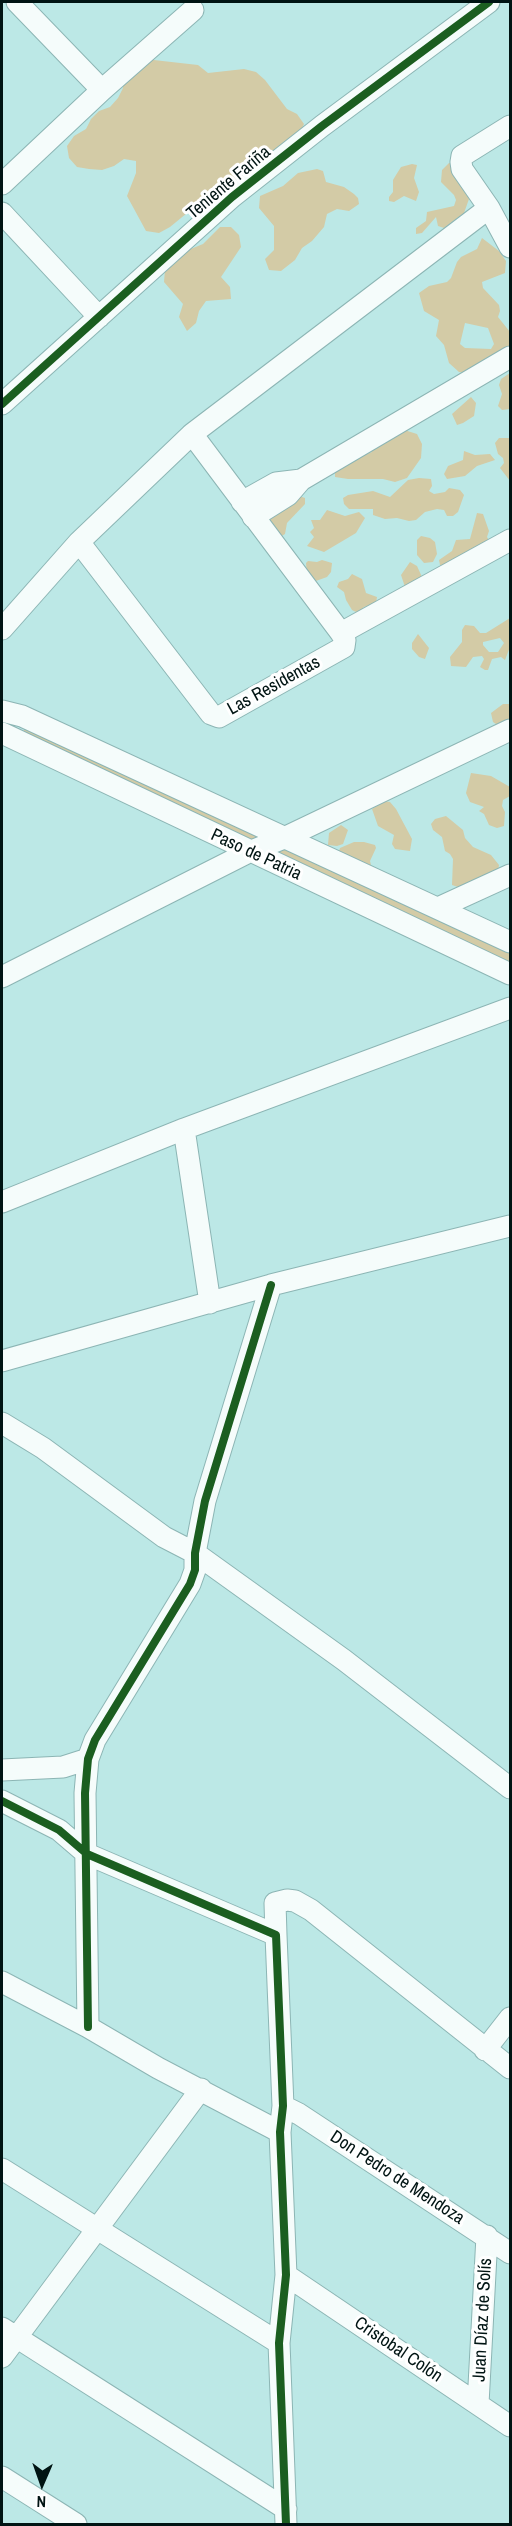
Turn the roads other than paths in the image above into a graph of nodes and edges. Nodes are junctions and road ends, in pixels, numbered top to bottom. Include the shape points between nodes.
1 (17, 2) edge
2 (489, 2) edge
3 (193, 10) dead end
4 (102, 90) junction
5 (510, 126) edge
6 (2, 184) edge
7 (489, 208) junction
8 (2, 213) edge
9 (510, 247) edge
10 (99, 317) junction
11 (510, 357) edge
12 (2, 404) edge
13 (192, 434) junction
14 (247, 510) junction
15 (510, 540) edge
16 (79, 542) junction
17 (2, 629) edge
18 (341, 633) junction
19 (2, 711) edge
20 (22, 716) junction
21 (510, 730) edge
22 (4, 739) edge
23 (284, 838) junction
24 (249, 852) junction
25 (510, 875) edge
26 (438, 908) junction
27 (510, 942) edge
28 (510, 974) edge
29 (2, 977) edge
30 (510, 1008) edge
31 (184, 1129) junction
32 (2, 1202) edge
33 (510, 1226) edge
34 (271, 1285) junction
35 (210, 1303) junction
36 (2, 1361) edge
37 (2, 1423) edge
38 (195, 1553) junction
39 (88, 1759) junction
40 (2, 1770) edge
41 (510, 1788) edge
42 (2, 1800) edge
43 (87, 1854) junction
44 (276, 1935) junction
45 (2, 1982) edge
46 (510, 2018) edge
47 (88, 2027) junction
48 (485, 2050) junction
49 (510, 2068) edge
50 (201, 2089) junction
51 (283, 2106) junction
52 (280, 2132) junction
53 (2, 2169) edge
54 (97, 2229) junction
55 (487, 2236) junction
56 (510, 2253) edge
57 (286, 2275) junction
58 (9, 2332) edge
59 (279, 2343) junction
60 (2, 2357) edge
61 (478, 2404) junction
62 (510, 2426) edge
63 (2, 2477) edge
64 (286, 2517) edge
65 (76, 2524) edge

1 - 4 street
2 - 10 street, Teniente Fariña via 232,197
3 - 4 street
4 - 6 street
5 - 7 street via 462,156 462,169
7 - 9 street
7 - 13 street
8 - 10 street
10 - 12 street, Teniente Fariña
11 - 14 street via 301,480 288,495
13 - 14 street
13 - 16 street
14 - 18 street
15 - 18 street
16 - 17 street
16 - 18 street, Las Residentas via 215,716 344,647
19 - 20 street, Paso de Patria
20 - 22 street
20 - 23 street, Paso de Patria
21 - 23 street
22 - 24 street, Paso de Patria
23 - 24 street
23 - 26 street, Paso de Patria
24 - 28 street, Paso de Patria
24 - 29 street
25 - 26 street
26 - 27 street, Paso de Patria
30 - 31 street
31 - 32 street
31 - 35 street
33 - 34 street
34 - 35 street
34 - 38 street via 205,1501
35 - 36 street
37 - 38 street via 43,1448 164,1537
38 - 39 street via 190,1584 95,1740
38 - 41 street via 344,1660
39 - 40 street via 63,1767
39 - 43 street
42 - 43 street via 59,1830
43 - 44 street
43 - 47 street
44 - 48 street via 275,1903 295,1901
44 - 51 street
45 - 47 street
46 - 48 street
47 - 50 street
48 - 49 street
50 - 52 street
50 - 54 street
51 - 52 street
51 - 55 street, Don Pedro de Mendoza
52 - 57 street
53 - 54 street
54 - 58 street
54 - 59 street
55 - 56 street, Don Pedro de Mendoza
55 - 61 street, Juan Díaz de Solís
57 - 59 street
57 - 61 street, Cristobal Colón
58 - 60 street
58 - 64 street
59 - 64 street
61 - 62 street, Cristobal Colón
63 - 65 street

